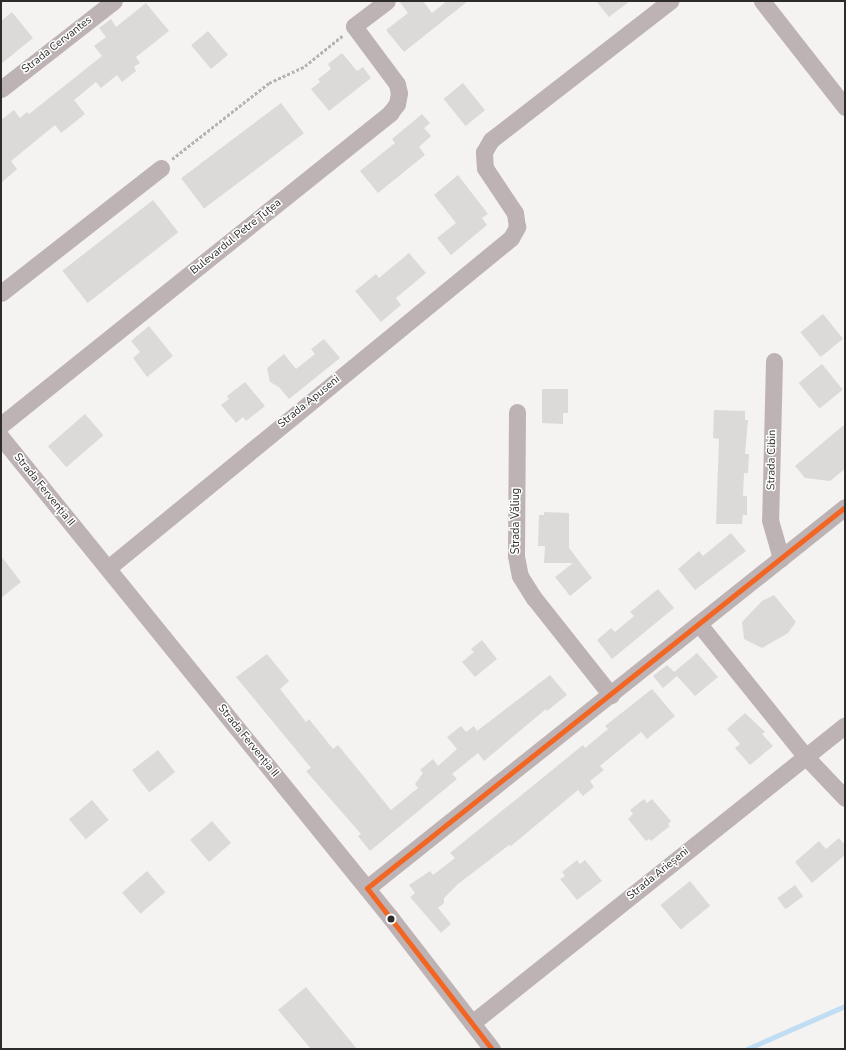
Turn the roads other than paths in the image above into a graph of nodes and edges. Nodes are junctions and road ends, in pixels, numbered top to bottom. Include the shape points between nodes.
1 (114, 1) edge
2 (387, 1) edge
3 (670, 1) edge
4 (762, 1) edge
5 (1, 90) edge
6 (845, 107) edge
7 (161, 168) road end
8 (1, 293) edge
9 (774, 361) dead end
10 (517, 412) dead end
11 (1, 425) edge
12 (1, 437) edge
13 (845, 507) edge
14 (781, 558) junction
15 (108, 568) junction
16 (699, 624) junction
17 (611, 695) junction
18 (845, 725) edge
19 (805, 756) junction
20 (845, 798) edge
21 (367, 888) junction
22 (472, 1023) junction
23 (492, 1049) edge

1 - 5 street, Strada Cervantes
2 - 11 street, Bulevardul Petre Țuțea via 354,26 397,84 397,104 390,113
3 - 15 street, Strada Apuseni via 491,140 484,152 485,168 514,213 516,227 511,238
4 - 6 street
7 - 8 street
9 - 14 street, Strada Cibin via 770,520
10 - 17 street, Strada Văliug via 516,556 520,576 534,598
12 - 15 street, Strada Fervenția II
13 - 14 street
14 - 16 street
15 - 21 street, Strada Fervenția II
16 - 17 street
16 - 19 street
17 - 21 street
18 - 19 street, Strada Arieșeni
19 - 20 street
19 - 22 street, Strada Arieșeni
21 - 22 street, Strada Fervenția II
22 - 23 street, Strada Fervenția II

